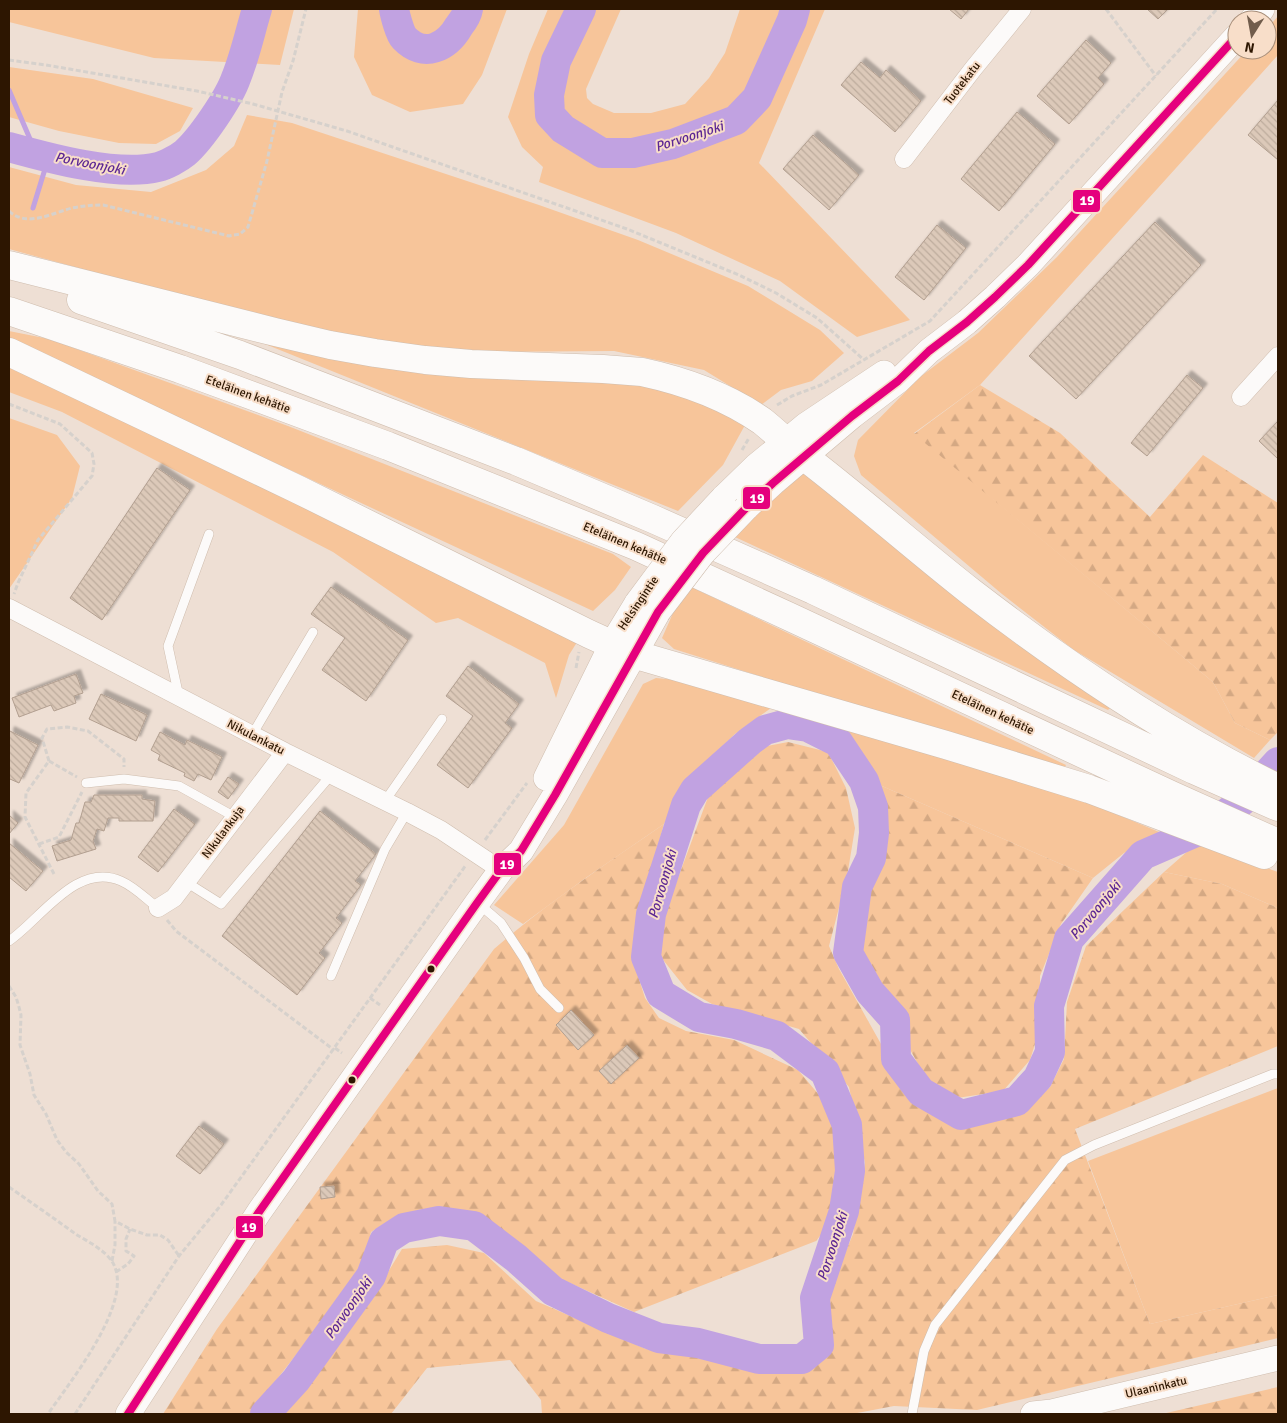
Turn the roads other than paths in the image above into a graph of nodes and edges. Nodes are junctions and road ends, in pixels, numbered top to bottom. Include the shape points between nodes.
1 (1022, 9) edge
2 (1227, 47) edge
3 (904, 159) dead end
4 (9, 266) edge
5 (9, 278) edge
6 (9, 311) edge
7 (9, 352) edge
8 (1278, 356) edge
9 (1241, 396) dead end
10 (795, 449) junction
11 (208, 534) dead end
12 (647, 607) junction
13 (9, 608) edge
14 (313, 632) dead end
15 (611, 644) junction
16 (179, 698) junction
17 (442, 719) dead end
18 (252, 735) junction
19 (285, 752) junction
20 (1202, 761) junction
21 (331, 775) junction
22 (86, 782) road end
23 (1278, 788) edge
24 (385, 801) junction
25 (1162, 805) junction
26 (1278, 806) edge
27 (407, 812) junction
28 (235, 817) junction
29 (1274, 850) edge
30 (501, 870) junction
31 (186, 882) junction
32 (477, 903) junction
33 (158, 908) joint
34 (9, 941) edge
35 (331, 976) dead end
36 (559, 1008) dead end
37 (1278, 1074) edge
38 (1278, 1358) edge
39 (128, 1414) edge
40 (912, 1414) edge
41 (1033, 1414) edge

1 - 3 street, Tuotekatu
2 - 10 main road, Helsingintie via 996,297 929,351 898,381
4 - 10 highway via 275,332 375,353 471,364 642,372 702,389 762,422
5 - 20 highway via 240,355 516,461
6 - 25 highway, Eteläinen kehätie via 180,369 378,442 636,546 799,621
7 - 15 highway
8 - 9 street
10 - 12 main road, Helsingintie, bridge via 703,554
10 - 12 main road, Helsingintie, bridge via 756,466 723,498 683,541
10 - 20 highway via 969,590
11 - 16 lane via 168,646
12 - 15 main road, Helsingintie
13 - 16 street, Nikulankatu
14 - 18 lane
15 - 25 highway via 1089,789
15 - 30 main road, Helsingintie
16 - 18 street, Nikulankatu
17 - 24 lane
18 - 19 street, Nikulankatu
19 - 21 street, Nikulankatu
19 - 28 street, Nikulankuja
20 - 23 highway
20 - 26 highway
21 - 24 street, Nikulankatu
21 - 31 lane via 222,904
22 - 28 lane via 124,779 179,786
24 - 27 street, Nikulankatu
25 - 29 highway, Eteläinen kehätie
27 - 30 street, Nikulankatu via 441,830
27 - 35 lane via 385,849
28 - 31 street, Nikulankuja
30 - 32 main road, Helsingintie
31 - 33 street, Nikulankuja via 174,898
32 - 36 lane via 501,923 540,989
32 - 39 main road, Helsingintie via 265,1203
33 - 34 lane via 119,880 104,877 85,879 72,886
37 - 40 lane via 1094,1145 1065,1160 934,1325 924,1351
38 - 41 main road, Ulaaninkatu

